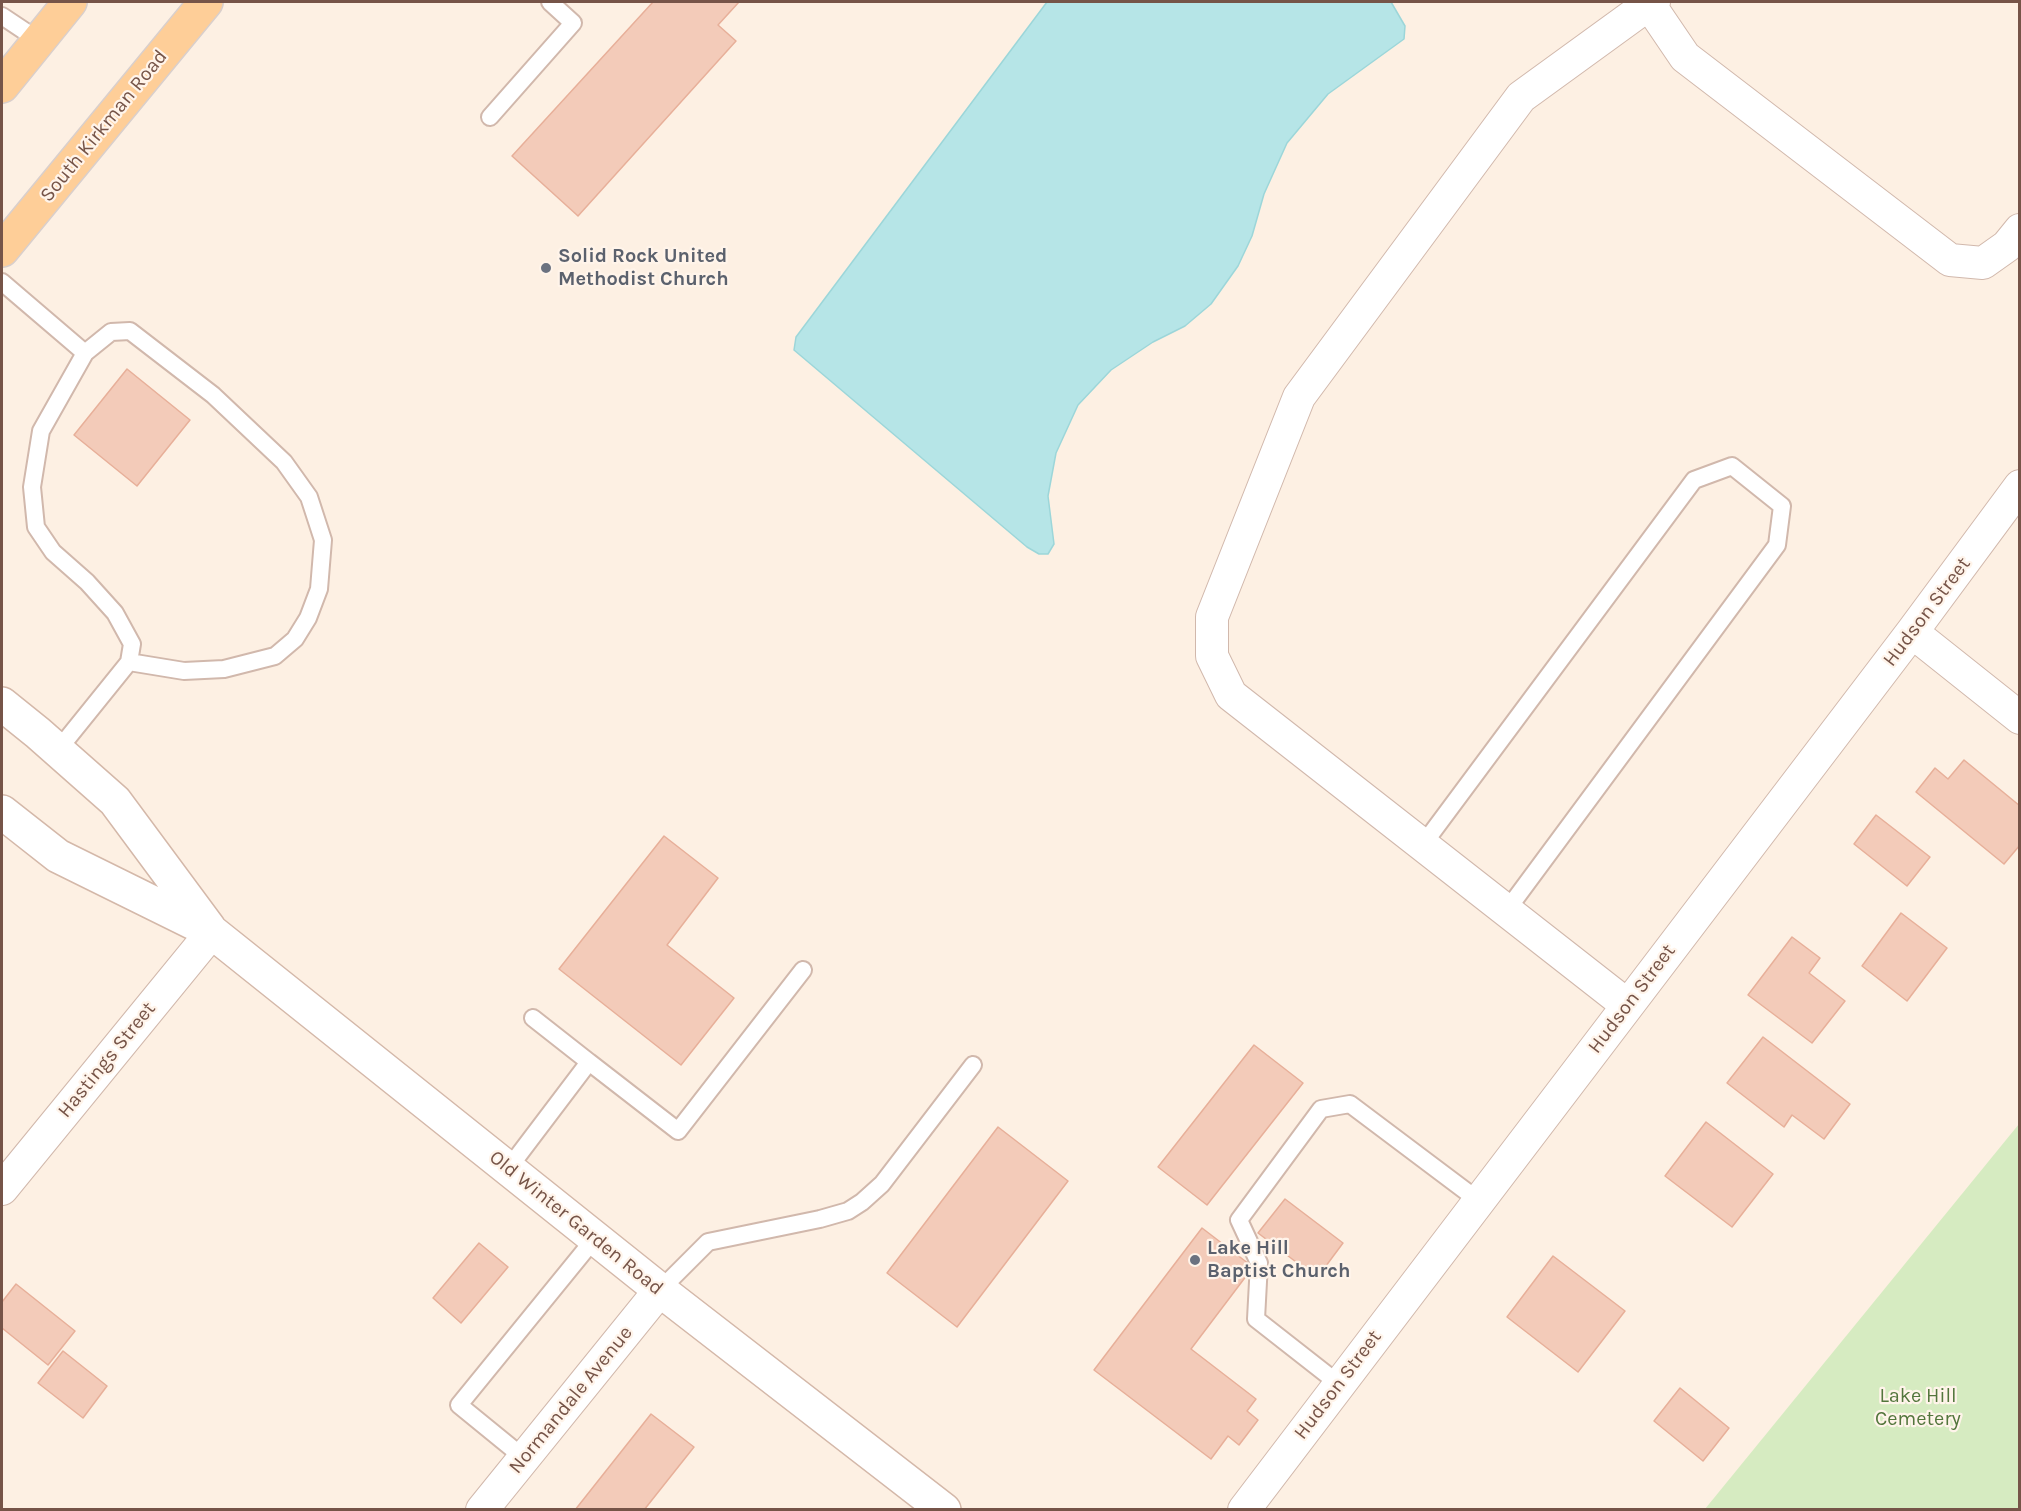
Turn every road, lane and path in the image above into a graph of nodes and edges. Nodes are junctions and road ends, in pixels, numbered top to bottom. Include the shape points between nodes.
1 (70, 2) edge
2 (206, 2) edge
3 (550, 2) edge
4 (1652, 3) edge
5 (2, 16) edge
6 (38, 40) junction
7 (2, 86) edge
8 (490, 117) dead end
9 (2019, 230) edge
10 (2, 250) edge
11 (2, 282) edge
12 (85, 353) junction
13 (2019, 486) edge
14 (1912, 632) junction
15 (129, 662) junction
16 (2, 704) edge
17 (2019, 718) edge
18 (58, 750) junction
19 (2, 812) edge
20 (1422, 846) junction
21 (1507, 910) junction
22 (212, 932) junction
23 (803, 970) dead end
24 (1627, 1005) junction
25 (533, 1018) dead end
26 (589, 1062) junction
27 (973, 1065) dead end
28 (508, 1169) junction
29 (2, 1189) edge
30 (1479, 1201) junction
31 (595, 1238) junction
32 (660, 1290) junction
33 (1339, 1384) junction
34 (524, 1458) junction
35 (482, 1509) edge
36 (944, 1509) edge
37 (1244, 1509) edge

1 - 6 main road
2 - 10 main road, South Kirkman Road
3 - 8 lane via 573,23
4 - 9 street via 1685,57 1950,260 1983,263 2007,246
4 - 20 street via 1521,97 1331,352 1299,397 1212,617 1212,656 1231,695
5 - 6 lane
6 - 7 main road
11 - 12 lane
12 - 15 lane via 41,431 32,487 36,526 53,552 115,614 132,644
12 - 15 lane via 111,332 130,331 213,395 284,462 309,497 323,540 320,589 308,618 295,639 275,656 224,669 184,671
13 - 14 street, Hudson Street
14 - 17 street
14 - 24 street, Hudson Street
15 - 18 lane
16 - 18 main road, Old Winter Garden Road
18 - 22 main road, Old Winter Garden Road via 114,801
19 - 22 main road, Old Winter Garden Road via 58,856
20 - 21 street
20 - 21 lane via 1694,480 1732,466 1782,506 1777,545
21 - 24 street
22 - 28 main road, Old Winter Garden Road
22 - 29 street, Hastings Street
23 - 26 lane via 678,1131
24 - 30 street, Hudson Street
25 - 26 lane
26 - 28 lane
27 - 32 lane via 882,1184 862,1202 848,1211 820,1219 708,1242
28 - 31 main road, Old Winter Garden Road
30 - 33 street, Hudson Street
30 - 33 lane via 1350,1104 1321,1109 1239,1220 1259,1263 1256,1319
31 - 32 main road, Old Winter Garden Road
31 - 34 lane via 459,1405
32 - 34 street, Normandale Avenue
32 - 36 main road, Old Winter Garden Road
33 - 37 street, Hudson Street
34 - 35 street, Normandale Avenue

